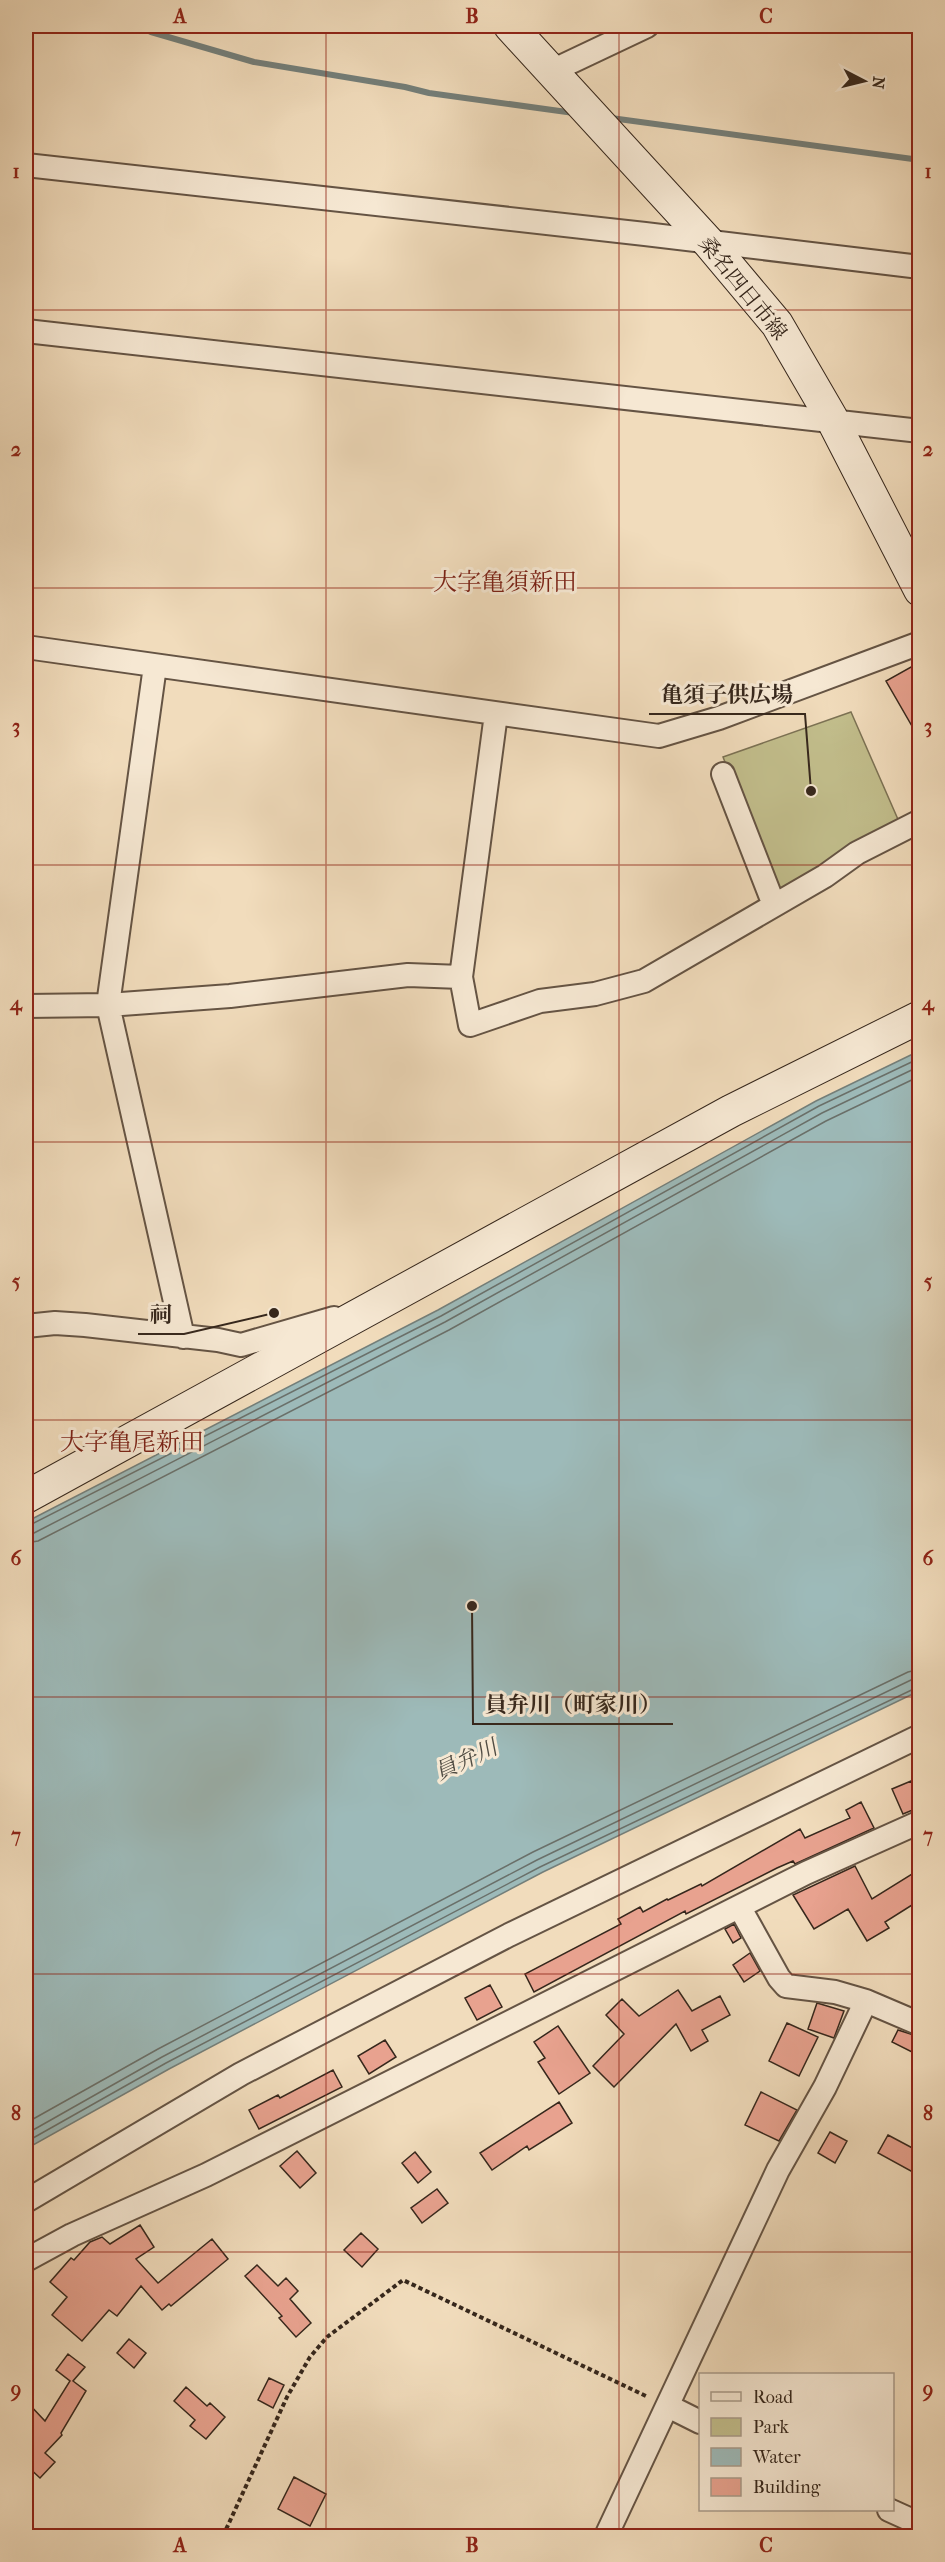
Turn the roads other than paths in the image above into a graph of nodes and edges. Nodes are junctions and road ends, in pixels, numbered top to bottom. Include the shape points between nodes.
1 (510, 26) edge
2 (647, 26) edge
3 (552, 71) junction
4 (26, 165) edge
5 (709, 243) junction
6 (920, 267) edge
7 (26, 331) edge
8 (834, 422) junction
9 (920, 431) edge
10 (920, 590) edge
11 (920, 643) edge
12 (26, 647) edge
13 (155, 666) junction
14 (496, 714) junction
15 (723, 774) dead end
16 (920, 821) edge
17 (774, 905) junction
18 (461, 977) junction
19 (108, 1005) junction
20 (26, 1006) edge
21 (920, 1017) edge
22 (364, 1310) junction
23 (26, 1326) edge
24 (183, 1337) junction
25 (26, 1497) edge
26 (920, 1736) edge
27 (920, 1822) edge
28 (740, 1908) junction
29 (866, 2001) junction
30 (920, 2024) edge
31 (26, 2201) edge
32 (26, 2260) edge
33 (668, 2406) junction
34 (699, 2422) edge
35 (891, 2511) edge
36 (920, 2524) edge
37 (606, 2536) edge

1 - 3 street, 桑名四日市線
2 - 3 street
3 - 5 street, 桑名四日市線
4 - 5 street
5 - 6 street
5 - 8 street, 桑名四日市線 via 777,324
7 - 8 street
8 - 9 street
8 - 10 street, 桑名四日市線
11 - 14 street via 719,718 659,736
12 - 13 street
13 - 14 street
13 - 19 street
14 - 18 street
15 - 17 street
16 - 17 street via 857,853
17 - 18 street via 644,981 596,994 540,1000 470,1025
18 - 19 street via 408,975 241,995
19 - 20 street
19 - 24 street
21 - 22 street via 731,1110
22 - 24 street via 241,1345
22 - 25 street
23 - 24 street via 86,1325
26 - 31 street via 509,1935 241,2074
27 - 28 street via 806,1873
28 - 29 street via 786,1986 835,1992
28 - 32 street via 206,2175
29 - 30 street
29 - 33 street via 825,2087 778,2169
33 - 34 street
33 - 37 street
35 - 36 street

